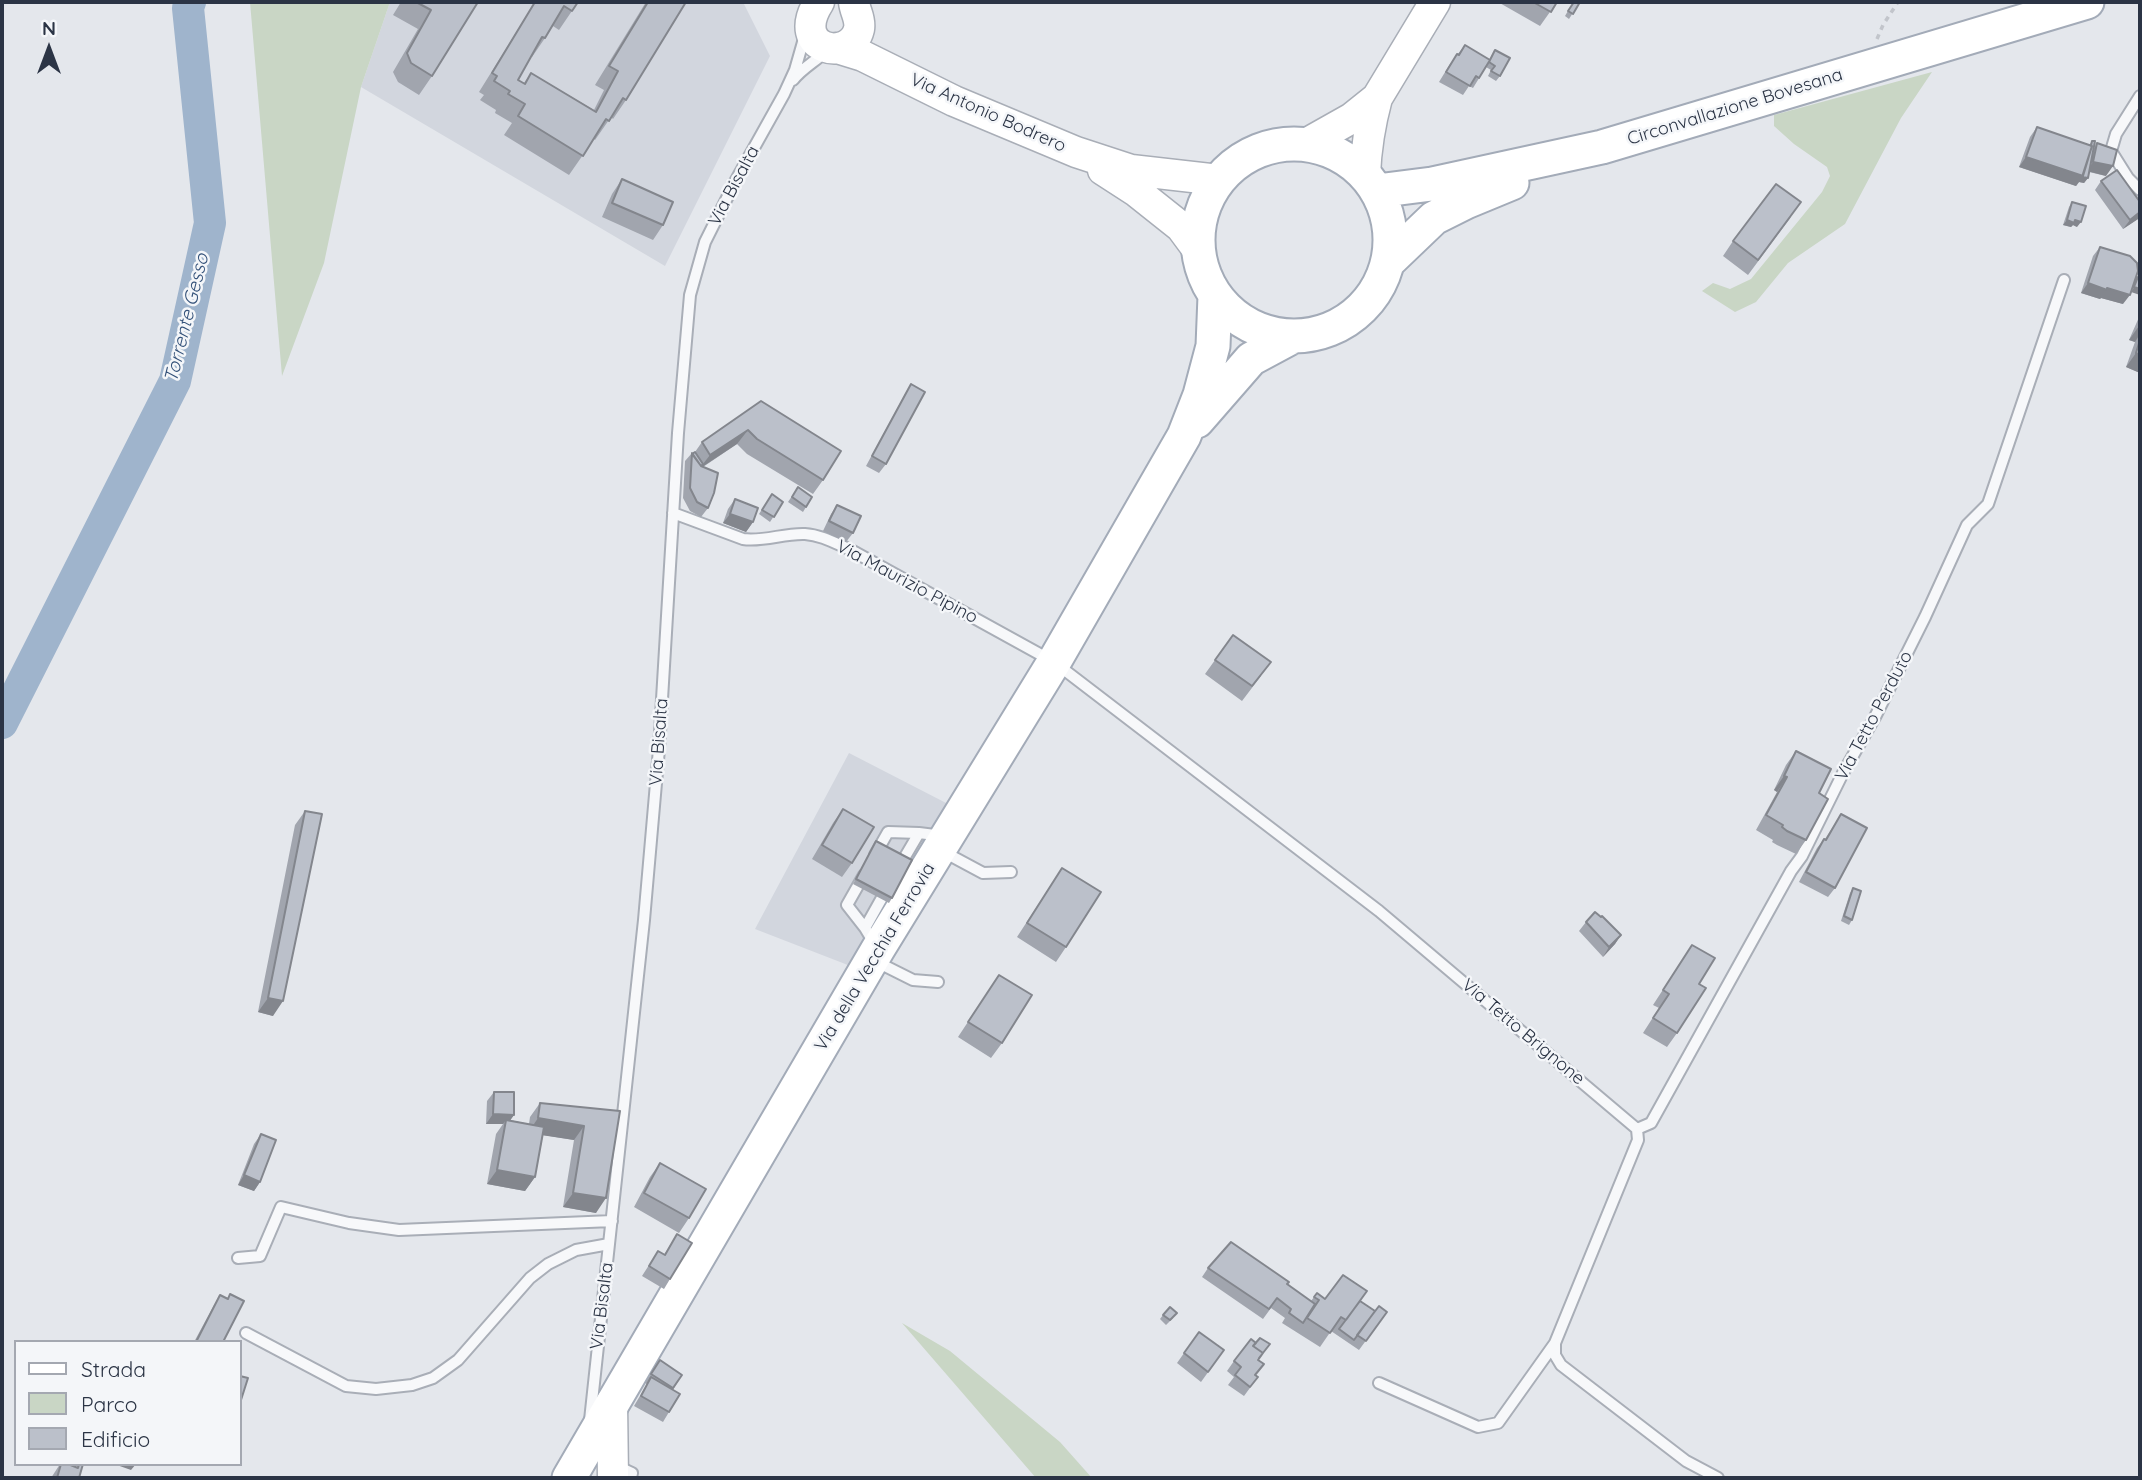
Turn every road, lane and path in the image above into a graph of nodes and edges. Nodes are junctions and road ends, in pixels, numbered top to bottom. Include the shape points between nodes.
1 (1435, 2) edge
2 (1898, 2) edge
3 (2087, 2) edge
4 (817, 7) edge
5 (854, 7) edge
6 (833, 48) junction
7 (1877, 65) junction
8 (900, 73) junction
9 (784, 94) junction
10 (2140, 96) edge
11 (1377, 98) junction
12 (1304, 145) junction
13 (1602, 147) junction
14 (1076, 152) junction
15 (1219, 180) junction
16 (1371, 183) junction
17 (2140, 190) edge
18 (1198, 250) junction
19 (1388, 262) junction
20 (2064, 280) dead end
21 (1215, 296) junction
22 (1292, 337) junction
23 (1184, 436) junction
24 (673, 513) junction
25 (1054, 662) junction
26 (935, 839) junction
27 (1011, 872) dead end
28 (872, 945) junction
29 (938, 982) dead end
30 (1637, 1129) junction
31 (612, 1221) junction
32 (609, 1244) junction
33 (238, 1258) dead end
34 (246, 1333) dead end
35 (1555, 1343) junction
36 (1379, 1383) dead end
37 (601, 1406) junction
38 (611, 1466) edge
39 (569, 1478) edge
40 (1718, 1478) edge

1 - 11 main road
2 - 7 path via 1878,35
3 - 7 main road, Circonvallazione Bovesana
4 - 6 main road, Via Bisalta via 809,26 816,41
4 - 9 lane, Via Bisalta
5 - 6 main road, Via Bisalta via 858,34 845,46
5 - 8 main road, Via Antonio Bodrero via 876,48
6 - 8 main road, Via Antonio Bodrero
6 - 9 lane, Via Bisalta via 802,70
7 - 13 main road, Circonvallazione Bovesana
8 - 14 main road, Via Antonio Bodrero
9 - 24 lane, Via Bisalta via 705,242 690,295
10 - 17 lane via 2116,134 2111,151
11 - 12 main road
11 - 16 main road via 1368,133
12 - 15 main road via 1280,145 1257,152 1236,163
12 - 16 main road via 1347,160
13 - 16 main road, Circonvallazione Bovesana via 1432,184
13 - 19 main road via 1434,218
14 - 15 main road, Via Antonio Bodrero via 1131,170
14 - 18 main road, Via Antonio Bodrero via 1181,227
15 - 18 main road via 1206,201
16 - 19 main road via 1387,214
18 - 21 main road
19 - 22 main road via 1375,292 1353,317 1324,332
20 - 30 lane, Via Tetto Perduto via 1988,504 1967,525 1875,718 1802,856 1651,1123
21 - 22 main road via 1236,317 1262,331
21 - 23 main road, Via della Vecchia Ferrovia via 1213,346
22 - 23 main road, Via della Vecchia Ferrovia via 1251,359
23 - 25 main road, Via della Vecchia Ferrovia
24 - 25 lane, Via Maurizio Pipino via 754,541 816,535
24 - 31 lane, Via Bisalta via 650,854
25 - 26 main road, Via della Vecchia Ferrovia
25 - 30 lane, Via Tetto Brignone via 1379,911
26 - 27 lane via 983,873
26 - 28 main road, Via della Vecchia Ferrovia
26 - 28 lane via 888,832 847,905
28 - 29 lane via 913,981
28 - 37 main road, Via della Vecchia Ferrovia
30 - 35 lane via 1638,1140
31 - 32 lane, Via Bisalta
31 - 33 lane via 399,1230 281,1208 260,1256
32 - 34 lane via 576,1250 548,1264 530,1278 458,1360 433,1378 412,1385 346,1386
32 - 37 lane, Via Bisalta
35 - 36 lane via 1498,1423 1478,1427
35 - 40 lane via 1555,1355 1562,1365 1686,1461
37 - 38 main road, Via della Vecchia Ferrovia
38 - 39 main road, Via della Vecchia Ferrovia

